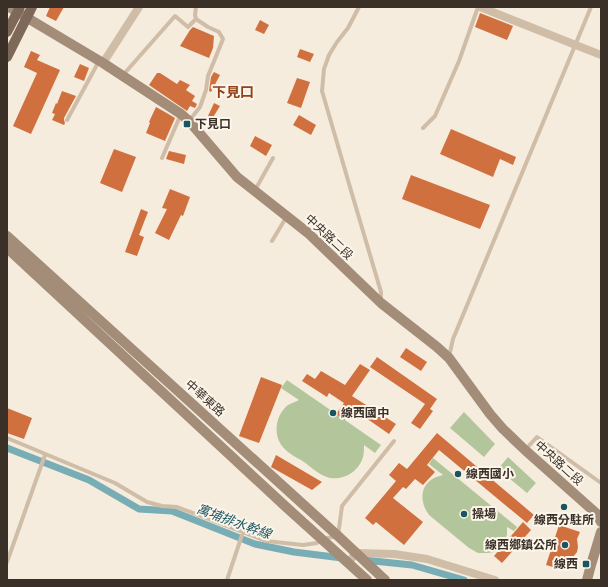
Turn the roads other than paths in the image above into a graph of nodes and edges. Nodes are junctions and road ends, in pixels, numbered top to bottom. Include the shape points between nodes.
1 (32, 7) edge
2 (139, 7) edge
3 (196, 7) edge
4 (359, 7) edge
5 (479, 7) edge
6 (591, 7) edge
7 (15, 9) edge
8 (27, 18) junction
9 (196, 19) junction
10 (7, 32) edge
11 (575, 46) junction
12 (601, 56) edge
13 (7, 57) edge
14 (101, 62) junction
15 (122, 76) junction
16 (181, 114) junction
17 (67, 120) dead end
18 (189, 122) junction
19 (423, 128) dead end
20 (162, 158) dead end
21 (273, 158) dead end
22 (255, 190) junction
23 (287, 216) junction
24 (7, 236) edge
25 (272, 241) dead end
26 (7, 248) edge
27 (380, 303) junction
28 (449, 358) junction
29 (7, 438) edge
30 (394, 441) dead end
31 (525, 450) junction
32 (45, 454) junction
33 (601, 483) edge
34 (601, 522) edge
35 (243, 532) junction
36 (601, 532) edge
37 (338, 536) junction
38 (322, 539) junction
39 (356, 554) junction
40 (7, 562) edge
41 (348, 563) junction
42 (227, 580) edge
43 (367, 580) edge
44 (385, 580) edge
45 (495, 580) edge
46 (587, 580) edge

1 - 8 main road
2 - 14 street
3 - 9 lane
4 - 27 lane via 329,55 324,69 322,91 381,292
5 - 11 street
5 - 19 lane via 435,116
6 - 11 lane
7 - 8 main road, 中央路二段
7 - 10 main road
8 - 13 main road
8 - 14 main road, 中央路二段
9 - 15 lane via 188,27 175,16
9 - 18 lane via 219,32 223,39 208,76 200,107
11 - 12 street
11 - 28 lane via 453,339
14 - 15 main road, 中央路二段
14 - 17 lane
15 - 16 main road, 中央路二段
16 - 18 main road, 中央路二段
16 - 20 lane
18 - 22 main road, 中央路二段 via 237,177
21 - 22 lane
22 - 23 main road, 中央路二段
23 - 25 lane
23 - 27 main road, 中央路二段
24 - 37 main road, 中華東路
26 - 38 main road, 中華東路
27 - 28 main road, 中央路二段
28 - 31 main road, 中央路二段 via 490,414
29 - 32 lane
30 - 37 lane via 342,506
31 - 33 lane via 537,437
31 - 34 main road, 中央路二段 via 597,514
32 - 35 lane via 115,483 147,502 177,506
32 - 40 lane
35 - 38 lane via 266,541 303,545 317,543
35 - 42 lane
36 - 46 main road
37 - 38 lane
37 - 39 main road, 中華東路
38 - 41 main road, 中華東路
39 - 41 street
39 - 44 main road, 中華東路
39 - 45 street via 394,554 427,559
41 - 43 main road, 中華東路

